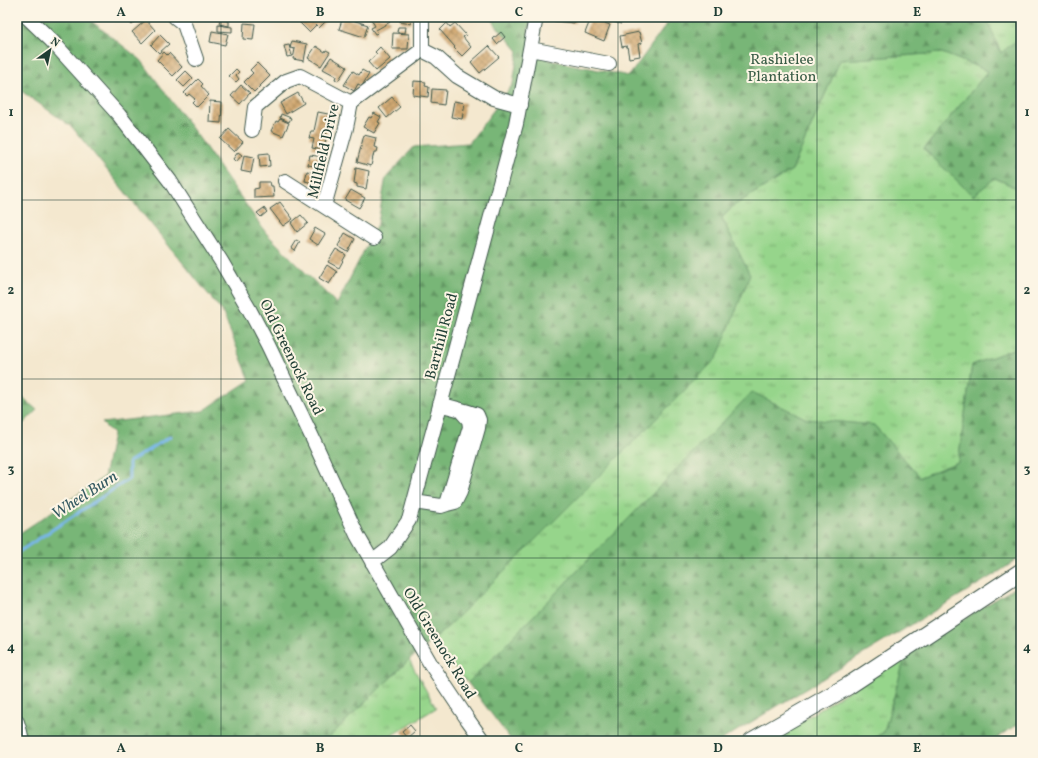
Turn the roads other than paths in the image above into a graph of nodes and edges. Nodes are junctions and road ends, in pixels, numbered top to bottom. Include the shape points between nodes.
1 (27, 17) edge
2 (176, 17) edge
3 (422, 17) edge
4 (536, 17) edge
5 (530, 49) junction
6 (422, 50) junction
7 (196, 59) dead end
8 (609, 64) dead end
9 (351, 103) junction
10 (520, 105) junction
11 (252, 130) dead end
12 (285, 181) dead end
13 (324, 206) junction
14 (374, 238) dead end
15 (440, 404) junction
16 (414, 502) junction
17 (372, 562) junction
18 (1021, 572) edge
19 (17, 722) edge
20 (22, 741) edge
21 (483, 741) edge
22 (752, 741) edge

1 - 17 street, Old Greenock Road via 119,115 170,181 218,255 268,345
2 - 7 street via 184,24
3 - 6 street
4 - 5 street, Barrhill Road
5 - 8 street
5 - 10 street, Barrhill Road
6 - 9 street, Millfield Drive
6 - 10 street via 436,57 457,76 494,98
9 - 11 street via 300,76 286,82 255,107
9 - 13 street, Millfield Drive
10 - 15 street, Barrhill Road
12 - 13 street
13 - 14 street, Millfield Drive
15 - 16 street, Barrhill Road
15 - 16 street via 461,411 469,420 470,427 447,504 441,506
16 - 17 street, Barrhill Road via 409,520 390,548
17 - 21 street, Old Greenock Road via 430,663
18 - 22 main road via 848,686
19 - 20 street

